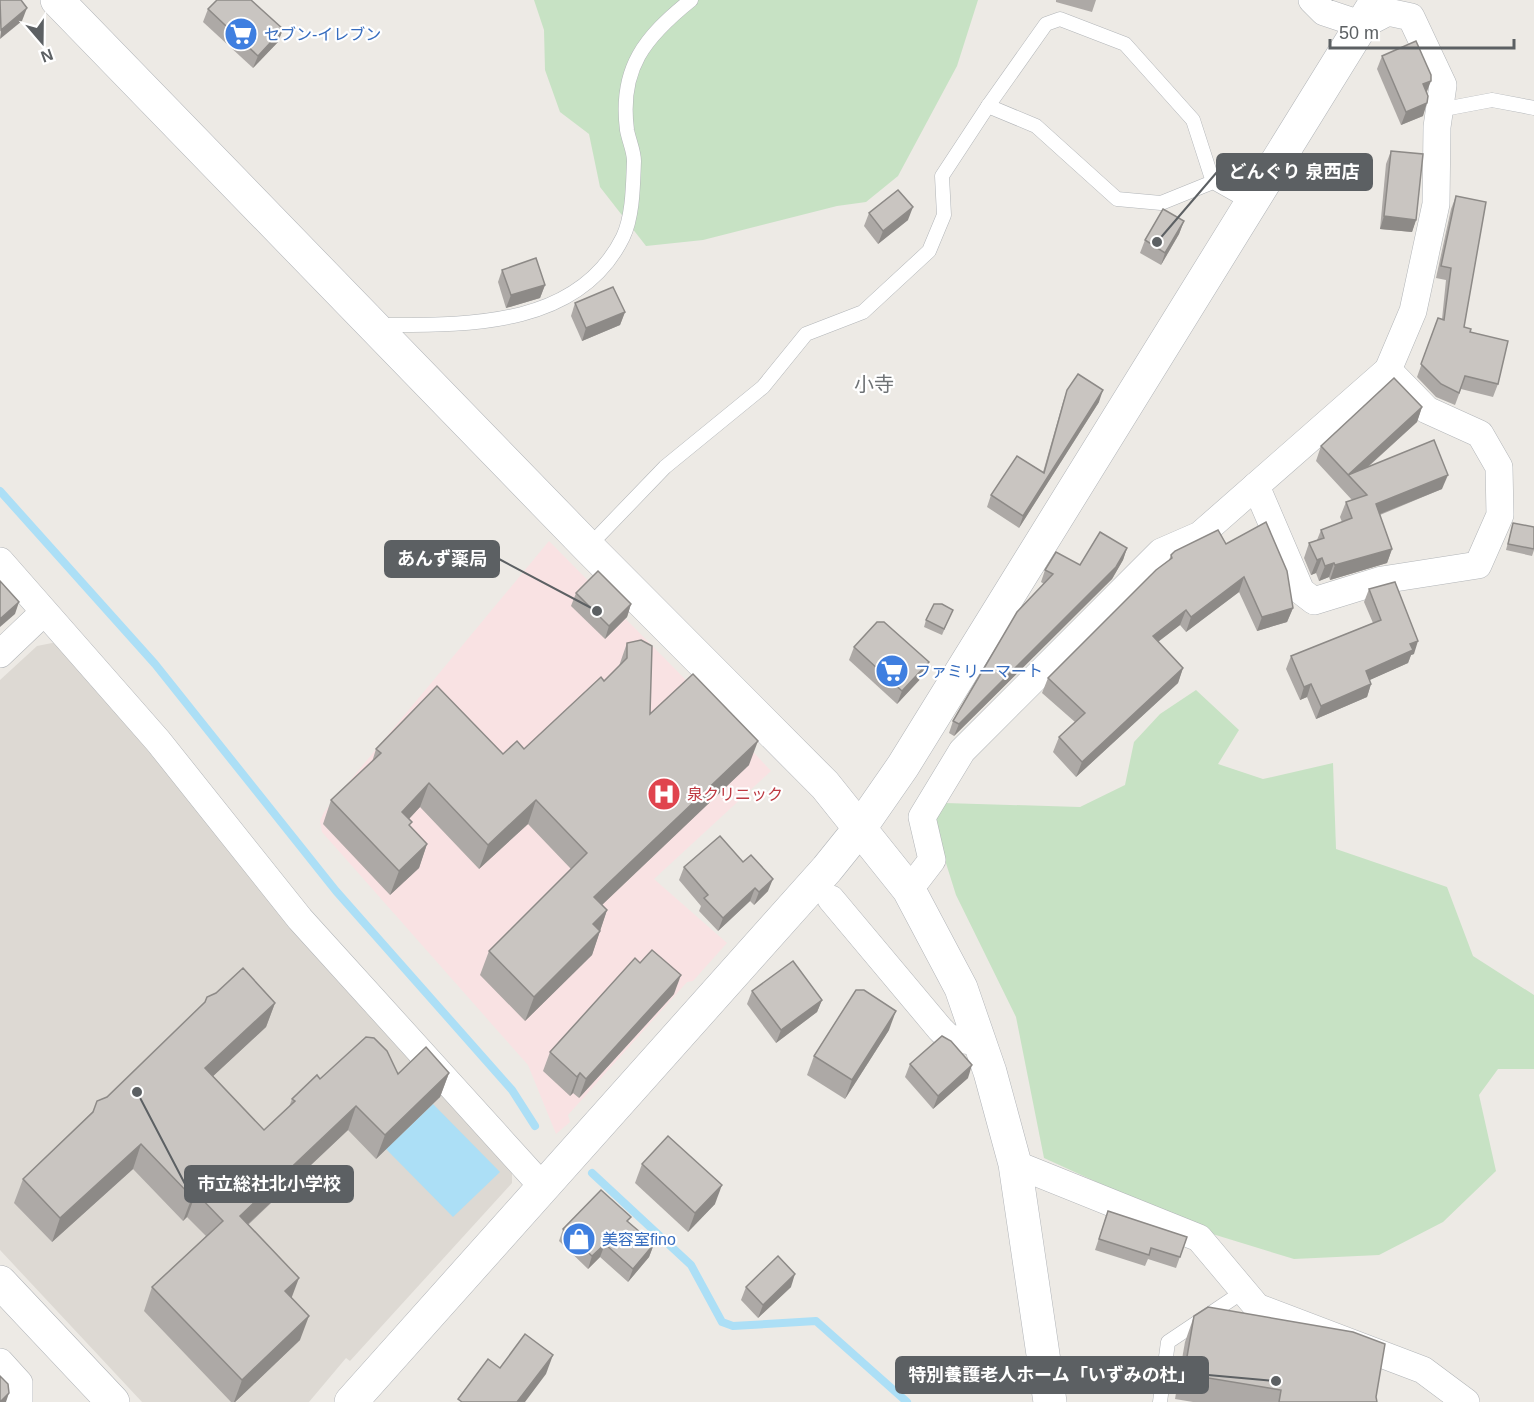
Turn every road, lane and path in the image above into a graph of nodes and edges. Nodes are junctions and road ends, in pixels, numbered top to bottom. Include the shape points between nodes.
1 (57, 0) edge
2 (691, 0) edge
3 (1312, 0) edge
4 (1370, 13) edge
5 (988, 106) junction
6 (1534, 108) edge
7 (1439, 110) junction
8 (1213, 182) junction
9 (1252, 204) junction
10 (372, 325) junction
11 (1388, 370) junction
12 (1256, 486) junction
13 (588, 547) junction
14 (0, 561) edge
15 (44, 612) junction
16 (0, 654) edge
17 (860, 828) junction
18 (909, 890) junction
19 (831, 898) dead end
20 (980, 1042) junction
21 (1015, 1164) junction
22 (542, 1186) junction
23 (0, 1282) edge
24 (1244, 1292) junction
25 (0, 1362) edge
26 (19, 1402) edge
27 (113, 1402) edge
28 (351, 1402) edge
29 (1050, 1402) edge
30 (1160, 1402) edge
31 (1466, 1402) edge

1 - 10 street
2 - 10 lane via 659,25 634,60 627,92 627,130 634,158 632,198 623,237 599,273 566,298 528,314 433,326
3 - 4 street via 1324,12
4 - 7 street via 1411,16 1443,85
4 - 9 street
5 - 8 lane via 1036,126 1117,199 1161,203
5 - 8 lane via 1046,24 1060,19 1125,44 1193,120
5 - 13 lane via 942,176 944,215 929,251 864,312 806,334 763,387 665,467
6 - 7 lane via 1492,100
7 - 11 street via 1436,204 1413,311
8 - 9 lane
9 - 17 street via 903,766
10 - 13 street
11 - 12 street
11 - 12 street via 1427,410 1480,434 1499,467 1500,515 1478,565 1382,580 1314,601 1301,591
12 - 18 street via 1200,535 1161,552 962,752 922,817 932,860
13 - 17 street via 825,785
14 - 15 street
15 - 16 street
15 - 22 street via 159,741 300,919
17 - 18 street
17 - 22 street
18 - 20 street via 961,988
19 - 20 street via 949,1038
20 - 21 street
21 - 24 street via 1199,1238
21 - 29 street
22 - 28 street
23 - 27 street
24 - 30 lane via 1168,1342
24 - 31 street via 1257,1307 1423,1370
25 - 26 street via 19,1383

